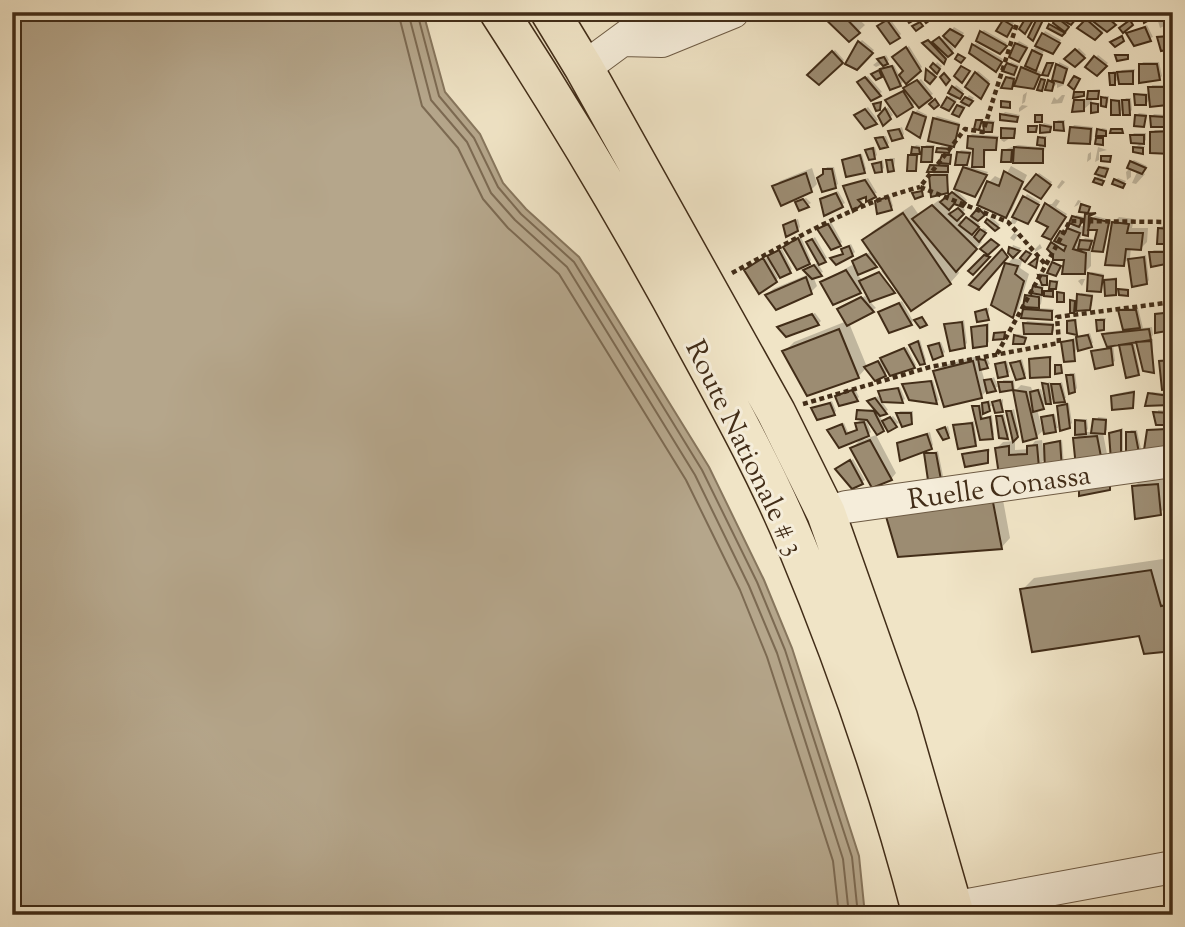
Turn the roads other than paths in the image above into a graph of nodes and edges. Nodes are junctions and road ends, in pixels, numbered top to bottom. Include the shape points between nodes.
1 (499, 12) edge
2 (550, 12) edge
3 (660, 12) edge
4 (733, 12) edge
5 (622, 40) junction
6 (584, 68) junction
7 (1173, 461) edge
8 (826, 513) junction
9 (1173, 867) edge
10 (938, 913) edge

1 - 10 main road, Route Nationale # 3 via 552,93 674,303 741,429 795,542
2 - 6 main road, Route Nationale # 3
3 - 5 street
4 - 5 street via 662,41
5 - 6 street
6 - 8 main road, Route Nationale # 3 via 776,412
7 - 8 street, Ruelle Conassa
8 - 10 main road, Route Nationale # 3 via 898,717
9 - 10 street

